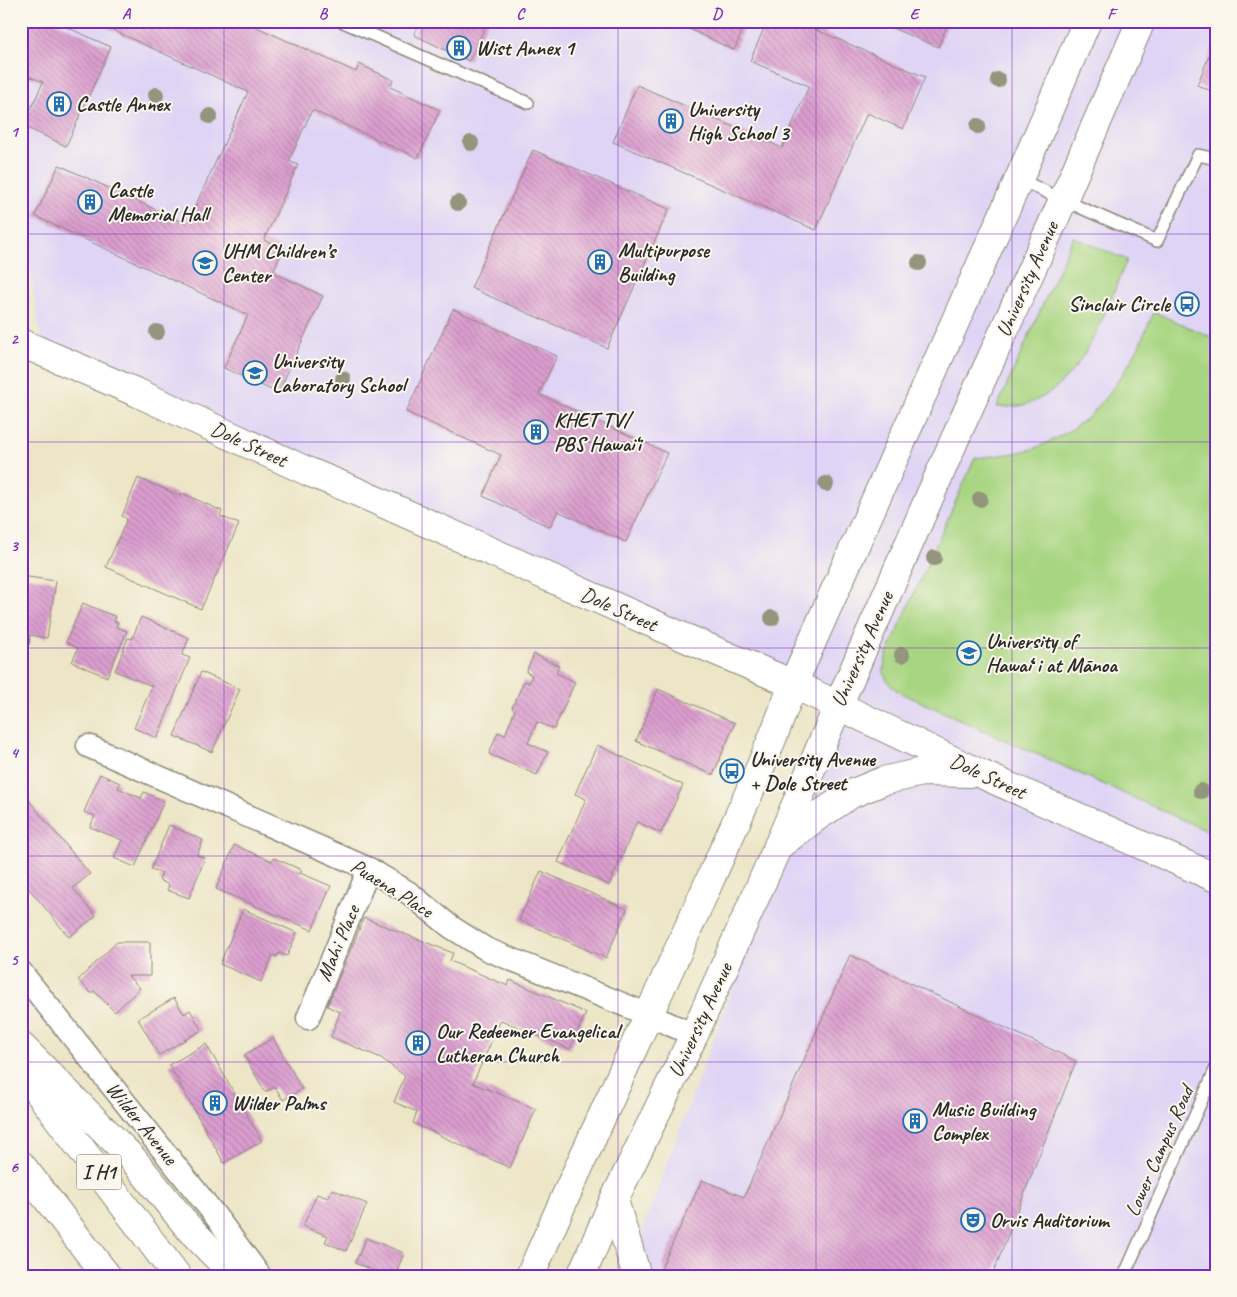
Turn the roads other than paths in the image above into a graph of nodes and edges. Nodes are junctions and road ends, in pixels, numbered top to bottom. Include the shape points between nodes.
1 (341, 21) edge
2 (1088, 21) edge
3 (1141, 21) edge
4 (528, 103) dead end
5 (1216, 159) edge
6 (1019, 178) junction
7 (1063, 200) junction
8 (21, 342) edge
9 (793, 684) junction
10 (838, 706) junction
11 (88, 746) dead end
12 (981, 774) junction
13 (778, 846) junction
14 (369, 869) junction
15 (1216, 878) edge
16 (21, 972) edge
17 (649, 1015) junction
18 (308, 1018) dead end
19 (694, 1036) junction
20 (21, 1046) edge
21 (1216, 1068) edge
22 (21, 1069) edge
23 (21, 1165) edge
24 (614, 1200) junction
25 (107, 1276) edge
26 (177, 1276) edge
27 (236, 1276) edge
28 (260, 1276) edge
29 (530, 1276) edge
30 (581, 1276) edge
31 (637, 1276) edge
32 (1124, 1276) edge

1 - 4 lane
2 - 6 main road
3 - 7 main road, University Avenue
5 - 7 lane via 1198,155 1157,241
6 - 7 lane
6 - 9 main road
7 - 10 main road, University Avenue
8 - 9 main road, Dole Street
9 - 10 main road, Dole Street
9 - 17 main road via 766,754
10 - 12 main road, Dole Street
10 - 13 main road, University Avenue
11 - 14 street, Puaena Place
12 - 13 main road via 922,772 883,781 851,794
12 - 15 main road, Dole Street
13 - 19 main road, University Avenue
14 - 17 street, Puaena Place via 409,893 451,927 486,949
14 - 18 street, Mahi Place
16 - 28 street, Wilder Avenue
17 - 19 street, Puaena Place
17 - 29 main road
19 - 24 main road, University Avenue
20 - 27 main road via 132,1158 188,1227
21 - 32 lane, Lower Campus Road
22 - 26 main road, I H1
23 - 25 main road, I H1
24 - 30 main road, University Avenue
24 - 31 main road

